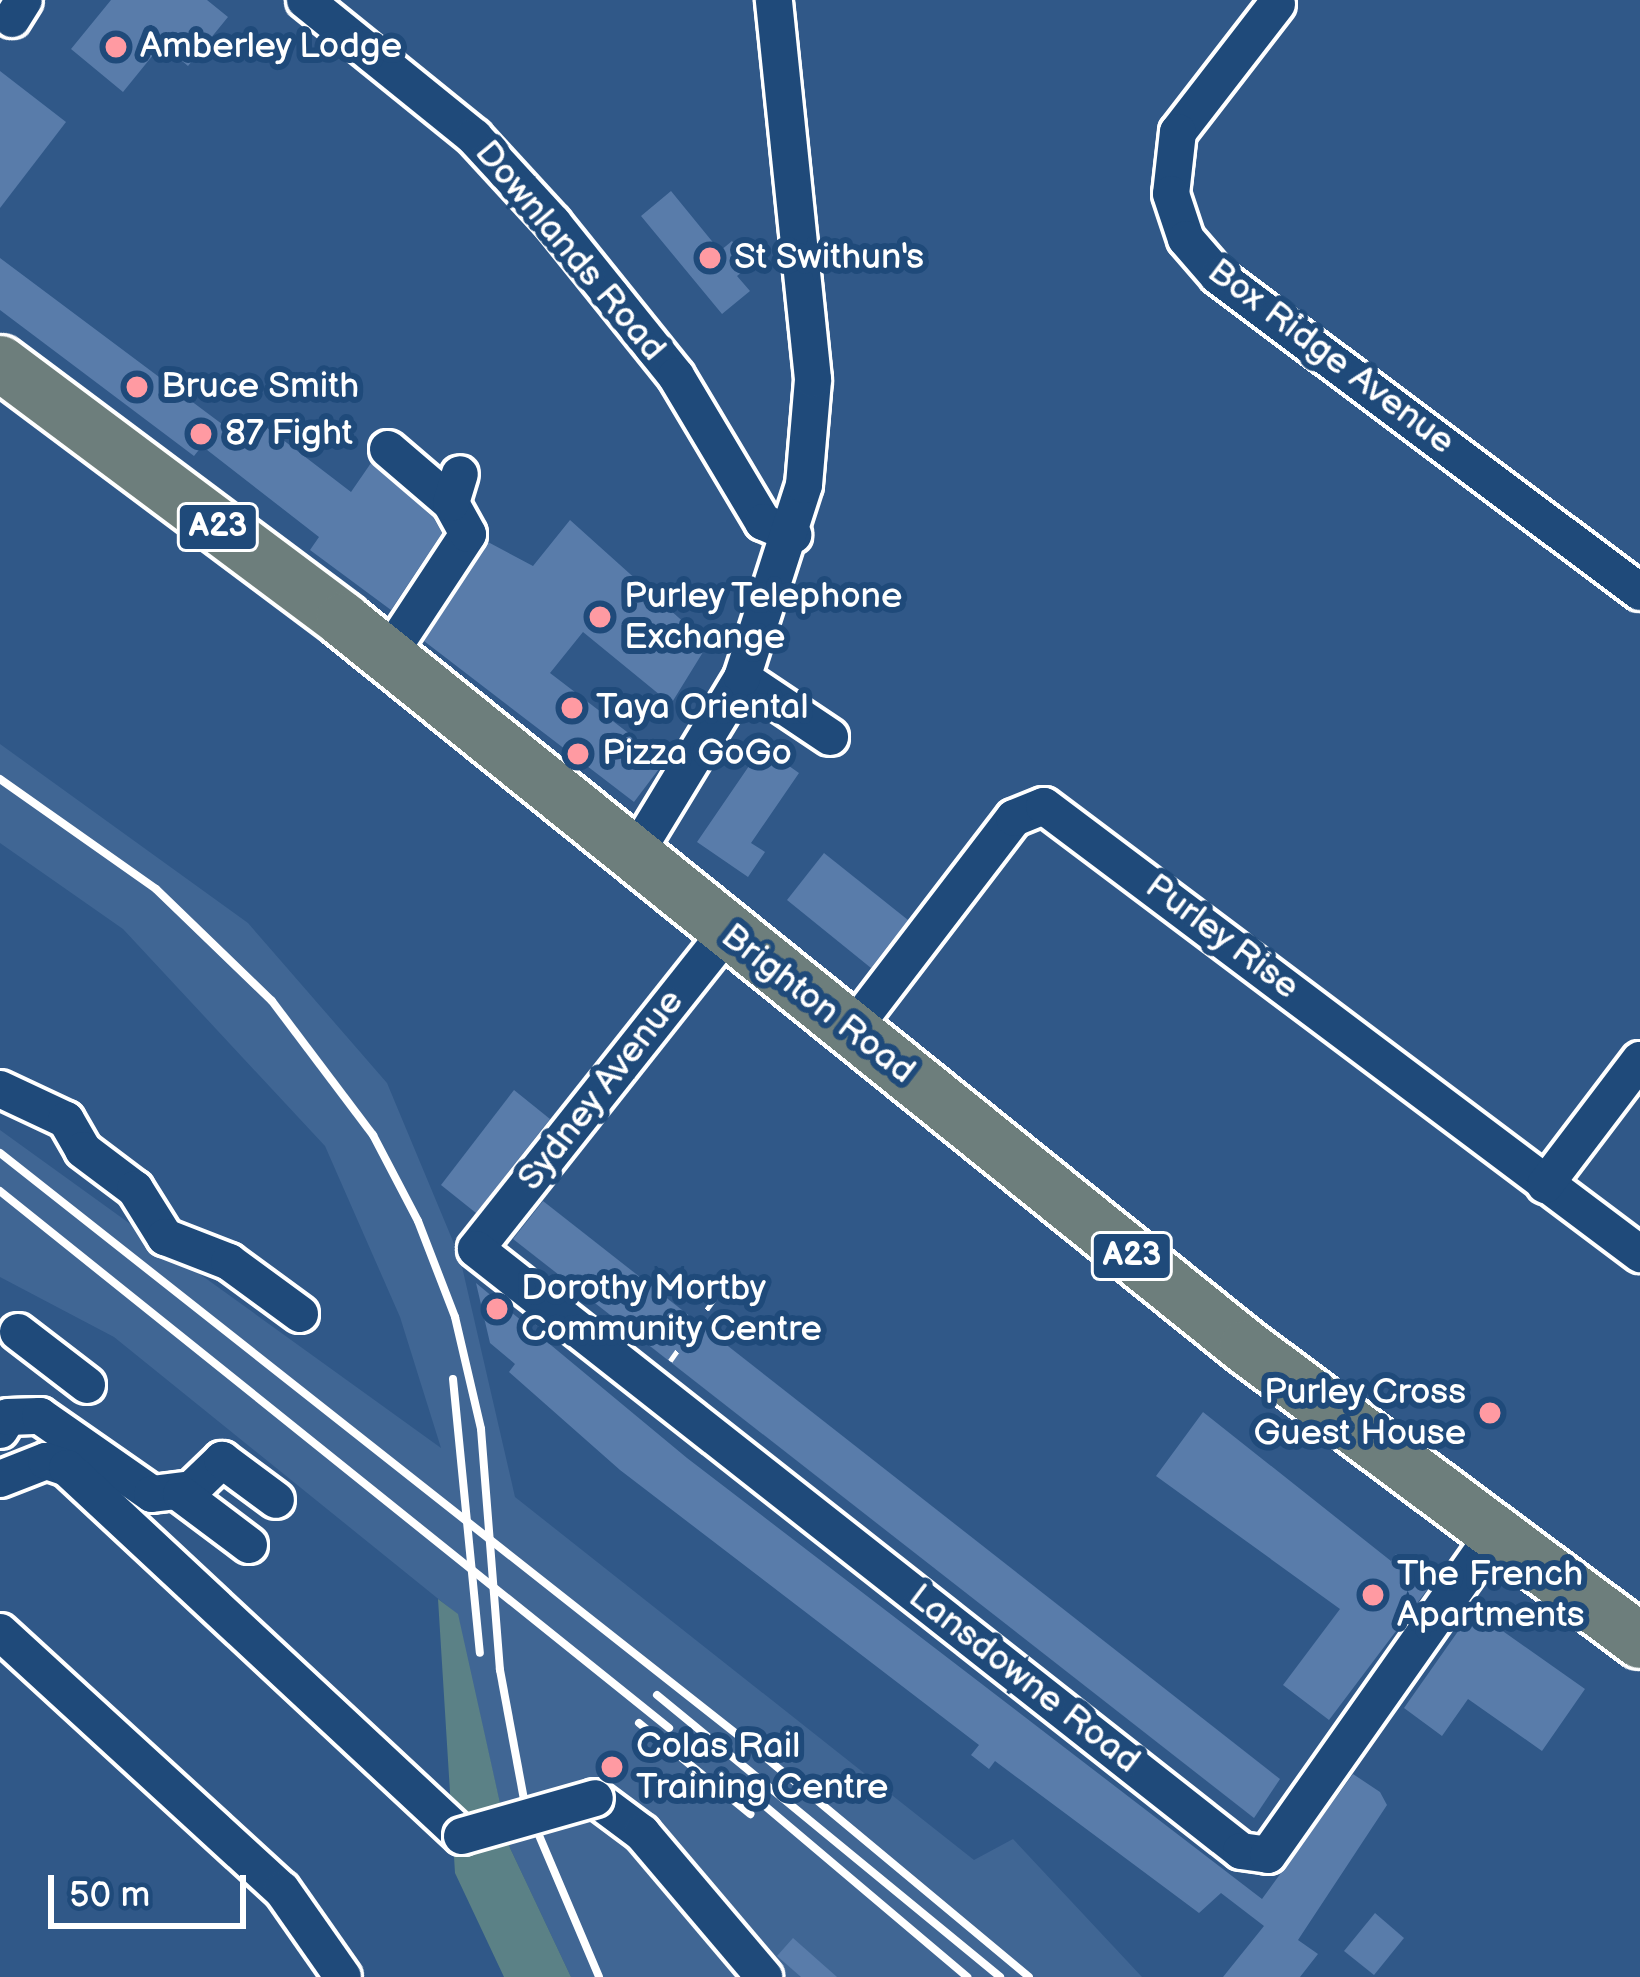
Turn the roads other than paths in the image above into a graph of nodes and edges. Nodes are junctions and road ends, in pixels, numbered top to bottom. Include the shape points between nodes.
1 (305, 0) edge
2 (774, 0) edge
3 (1277, 4) dead end
4 (0, 363) edge
5 (388, 449) dead end
6 (793, 535) junction
7 (1640, 592) edge
8 (387, 656) junction
9 (742, 678) junction
10 (830, 737) dead end
11 (632, 859) junction
12 (727, 932) junction
13 (851, 1030) junction
14 (1640, 1060) edge
15 (0, 1088) edge
16 (1545, 1185) junction
17 (476, 1249) joint
18 (1640, 1253) edge
19 (300, 1313) dead end
20 (18, 1332) dead end
21 (54, 1363) junction
22 (87, 1385) dead end
23 (15, 1422) edge
24 (0, 1479) edge
25 (181, 1494) junction
26 (276, 1500) dead end
27 (1494, 1535) junction
28 (249, 1545) dead end
29 (0, 1632) edge
30 (1640, 1641) edge
31 (343, 1977) edge
32 (764, 1977) edge

1 - 6 street, Downlands Road via 474,136 676,376 763,522
2 - 6 street via 813,380
3 - 7 street, Box Ridge Avenue via 1178,131 1171,194 1186,239 1218,276
4 - 8 highway, Brighton Road / A23
5 - 8 street via 455,489 467,534
6 - 9 street
8 - 11 highway, Brighton Road / A23
9 - 10 street
9 - 11 street
11 - 12 highway, Brighton Road / A23
12 - 13 highway, Brighton Road / A23
12 - 17 street, Sydney Avenue
13 - 16 street, Purley Rise via 1034,803
13 - 27 highway, Brighton Road / A23
14 - 16 street
15 - 19 street via 66,1120 83,1150 135,1189 165,1238 230,1262
16 - 18 street, Purley Rise
17 - 27 street, Lansdowne Road via 1260,1857
20 - 21 street
21 - 22 street
21 - 23 street
23 - 25 street via 137,1490
24 - 32 street, bridge via 46,1461 67,1468 428,1814 463,1836 595,1798 643,1834
25 - 26 street via 222,1460
25 - 28 street
27 - 30 highway, Brighton Road / A23
29 - 31 street via 282,1890

